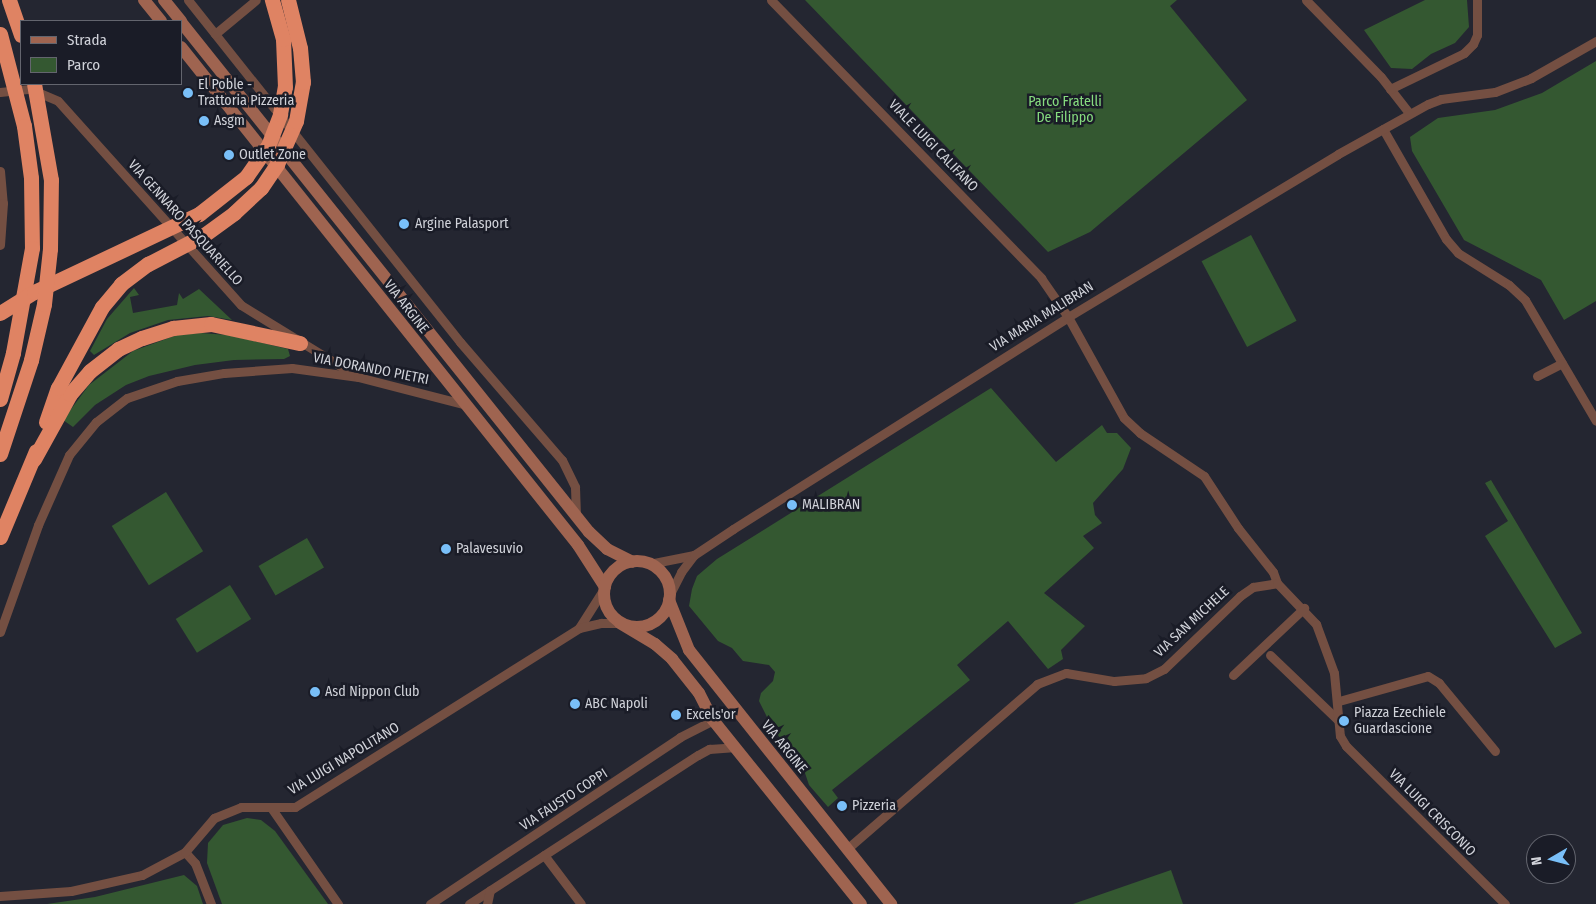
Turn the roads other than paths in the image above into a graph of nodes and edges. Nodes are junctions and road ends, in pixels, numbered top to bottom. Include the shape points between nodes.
1 (9, 0) edge
2 (144, 0) edge
3 (164, 0) edge
4 (188, 0) edge
5 (256, 0) edge
6 (272, 0) edge
7 (288, 0) edge
8 (771, 0) edge
9 (1306, 0) edge
10 (1477, 0) edge
11 (160, 20) edge
12 (179, 20) edge
13 (182, 23) edge
14 (20, 32) edge
15 (0, 34) edge
16 (215, 34) junction
17 (1596, 41) edge
18 (182, 48) edge
19 (34, 85) edge
20 (1390, 89) junction
21 (0, 92) edge
22 (1409, 113) junction
23 (1383, 129) junction
24 (0, 171) edge
25 (0, 245) edge
26 (0, 313) edge
27 (1068, 317) junction
28 (300, 343) junction
29 (1562, 363) junction
30 (1538, 376) dead end
31 (358, 378) junction
32 (0, 399) edge
33 (464, 404) junction
34 (1596, 421) edge
35 (0, 454) edge
36 (34, 460) junction
37 (576, 512) junction
38 (0, 537) edge
39 (694, 555) junction
40 (632, 562) junction
41 (649, 564) junction
42 (1277, 583) junction
43 (605, 586) junction
44 (670, 597) junction
45 (1304, 608) junction
46 (620, 623) junction
47 (579, 628) junction
48 (0, 632) edge
49 (1270, 655) dead end
50 (1233, 676) dead end
51 (1339, 698) junction
52 (713, 720) junction
53 (1339, 721) junction
54 (736, 747) junction
55 (1495, 751) dead end
56 (272, 809) junction
57 (848, 848) junction
58 (185, 852) junction
59 (544, 855) junction
60 (490, 890) junction
61 (0, 896) edge
62 (211, 904) edge
63 (338, 904) edge
64 (430, 904) edge
65 (469, 904) edge
66 (486, 904) edge
67 (581, 904) edge
68 (861, 904) edge
69 (891, 904) edge
70 (1505, 904) edge

1 - 14 highway
2 - 11 street
3 - 12 street, VIA ARGINE
4 - 16 street, VIA ARGINE
5 - 16 street
6 - 26 highway, bridge via 283,39 285,87 280,114 268,146 246,176 198,214 34,292
7 - 36 highway, bridge via 300,48 302,82 296,121 277,164 260,188 234,213 204,235 155,260 121,284 102,307 58,388
8 - 27 street, VIALE LUIGI CALIFANO via 1030,266
9 - 20 street
10 - 20 street via 1477,35 1473,44 1464,52
13 - 37 street, VIA ARGINE
15 - 32 highway, bridge via 24,126 31,178 32,248 13,353
16 - 37 street, VIA ARGINE via 460,342 562,460 575,487
17 - 22 street, VIA MARIA MALIBRAN via 1531,78 1495,92 1441,99
18 - 33 street, VIA ARGINE
19 - 35 highway, bridge via 50,180 50,249 44,304 31,360
20 - 22 street
21 - 28 street, VIA GENNARO PASQUARIELLO via 30,89 58,101 224,289 258,318
22 - 23 street, VIA MARIA MALIBRAN
23 - 27 street, VIA MARIA MALIBRAN
23 - 29 street via 1446,239 1458,253 1509,285 1525,300
24 - 25 street via 3,203
27 - 39 street, VIA MARIA MALIBRAN
27 - 42 street, VIALE LUIGI CALIFANO via 1124,418 1134,429 1204,476 1238,528 1273,572
28 - 31 street, VIA GENNARO PASQUARIELLO
28 - 36 highway via 211,324 173,328 142,338 118,349 90,371 70,394
29 - 30 street
29 - 34 street
31 - 33 street, VIA DORANDO PIETRI
31 - 48 street, VIA DORANDO PIETRI via 292,368 224,373 177,381 127,398 96,422 69,455 38,525
33 - 43 street, VIA ARGINE via 578,545
36 - 38 highway
37 - 40 street, VIA ARGINE via 606,549
39 - 41 street, VIA MARIA MALIBRAN
39 - 44 street, VIA MARIA MALIBRAN via 681,572
40 - 41 street
40 - 43 street via 614,570
41 - 44 street via 663,574
42 - 45 street
42 - 57 street, VIA SAN MICHELE via 1261,584 1246,591 1164,669 1146,678 1114,681 1066,673 1037,684
43 - 46 street via 605,604
43 - 47 street, VIA LUIGI NAPOLITANO
44 - 46 street via 666,610 654,623 637,628
44 - 57 street, VIA ARGINE via 689,650
45 - 50 street
45 - 51 street via 1316,624
46 - 47 street, VIA LUIGI NAPOLITANO
46 - 52 street via 655,644 672,659 699,693
47 - 56 street, VIA LUIGI NAPOLITANO via 306,801 294,807
49 - 53 street
51 - 53 street
51 - 55 street via 1428,676 1439,684
52 - 54 street
52 - 64 street, VIA FAUSTO COPPI via 680,737
53 - 70 street, VIA LUIGI CRISCONIO via 1343,740 1420,823
54 - 59 street via 709,749 698,755
54 - 68 street
56 - 58 street, VIA LUIGI NAPOLITANO via 241,807 228,810 214,818
56 - 63 street
57 - 69 street, VIA ARGINE
58 - 61 street, VIA LUIGI NAPOLITANO via 142,875 106,884 71,891
58 - 62 street via 195,863
59 - 60 street
59 - 67 street
60 - 65 street
60 - 66 street

